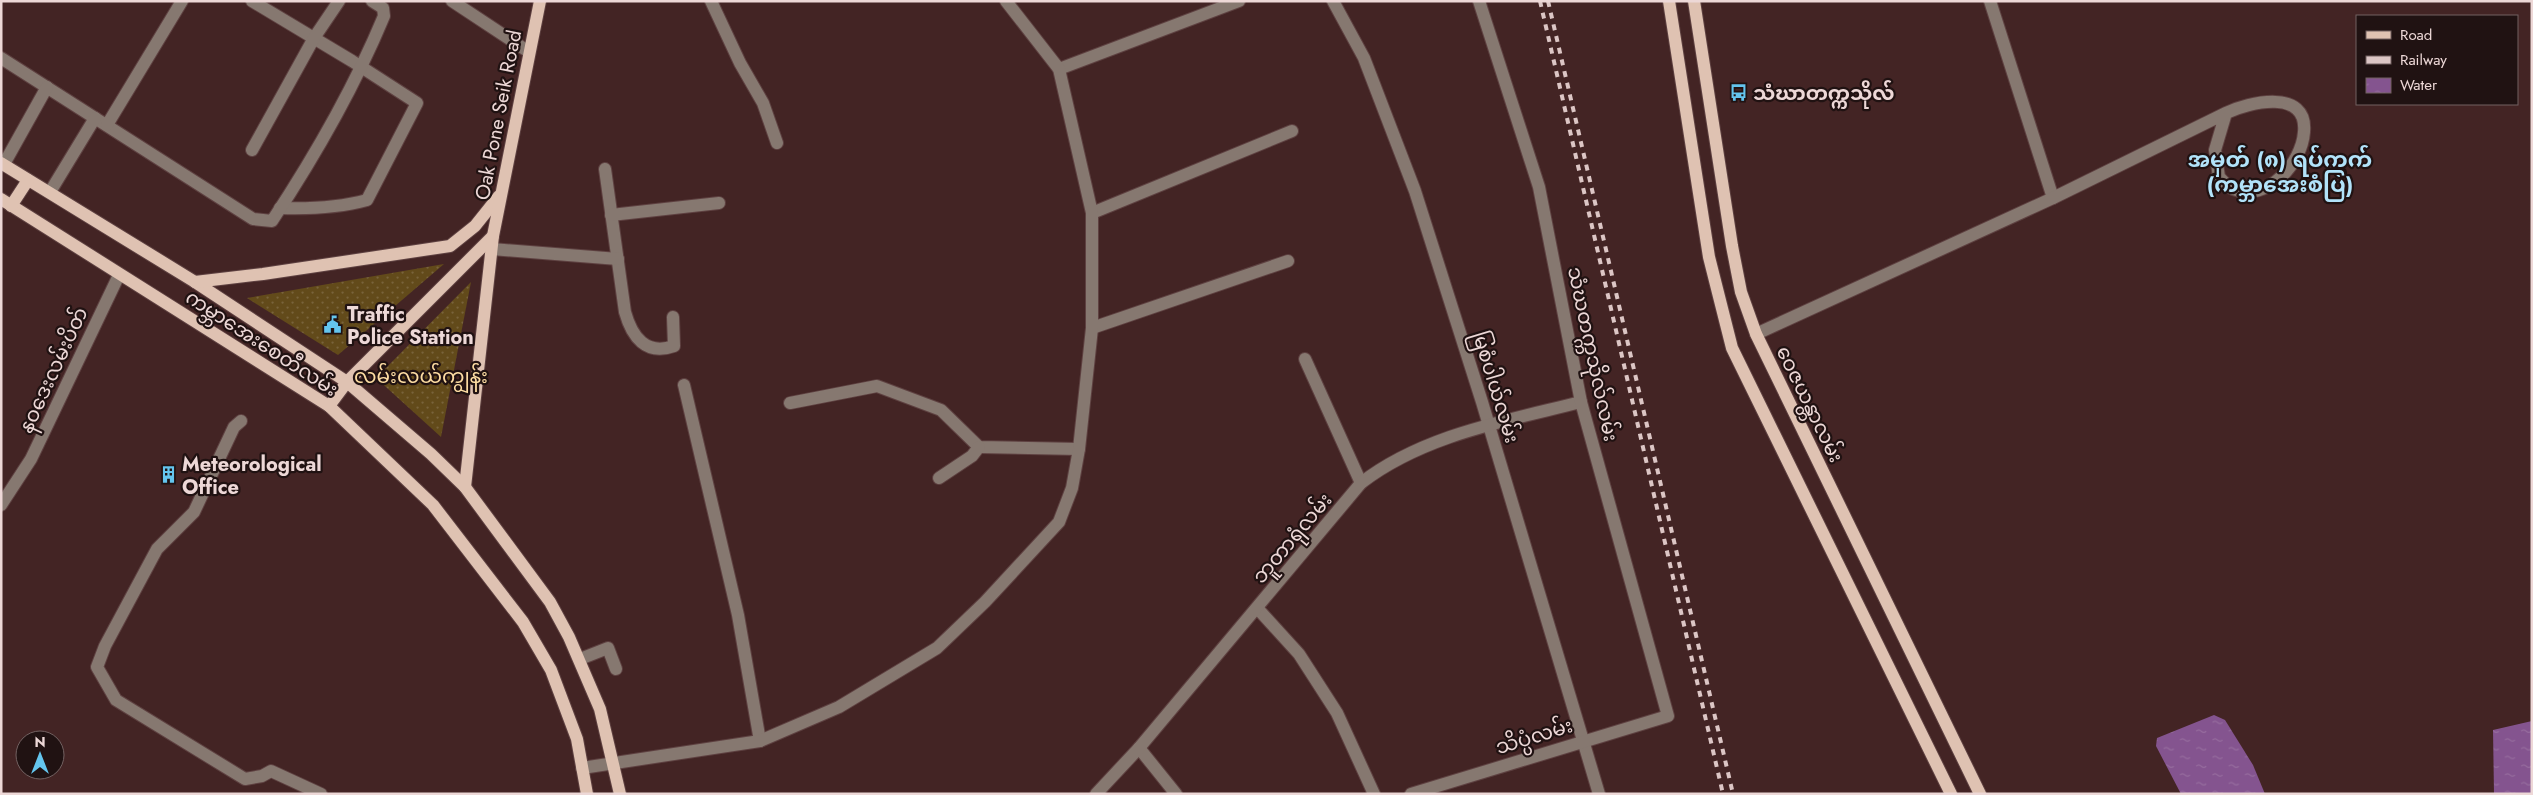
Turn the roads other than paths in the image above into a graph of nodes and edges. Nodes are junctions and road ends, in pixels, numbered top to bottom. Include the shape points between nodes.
1 (182, 1) edge
2 (252, 1) edge
3 (340, 1) edge
4 (372, 1) edge
5 (452, 1) edge
6 (540, 1) edge
7 (711, 1) edge
8 (1006, 1) edge
9 (1239, 1) edge
10 (1333, 1) edge
11 (1479, 1) edge
12 (1670, 1) edge
13 (1694, 1) edge
14 (1990, 1) edge
15 (314, 38) junction
16 (529, 52) junction
17 (1, 58) edge
18 (362, 68) junction
19 (1059, 70) junction
20 (47, 87) junction
21 (2226, 113) junction
22 (95, 118) junction
23 (107, 125) junction
24 (1292, 131) dead end
25 (777, 143) dead end
26 (252, 150) dead end
27 (2, 163) edge
28 (605, 170) dead end
29 (28, 180) junction
30 (50, 192) junction
31 (501, 194) junction
32 (2053, 198) junction
33 (6, 203) edge
34 (719, 203) dead end
35 (280, 208) junction
36 (1092, 213) junction
37 (611, 215) junction
38 (493, 242) junction
39 (618, 259) junction
40 (1288, 261) dead end
41 (119, 274) junction
42 (195, 282) junction
43 (673, 317) dead end
44 (1092, 328) junction
45 (1756, 334) junction
46 (1305, 359) dead end
47 (347, 382) junction
48 (684, 385) dead end
49 (1581, 402) junction
50 (790, 403) dead end
51 (329, 406) junction
52 (241, 421) dead end
53 (1489, 426) junction
54 (979, 447) junction
55 (1079, 449) junction
56 (939, 478) dead end
57 (1361, 483) junction
58 (465, 487) junction
59 (1, 505) edge
60 (1258, 609) junction
61 (580, 659) junction
62 (616, 669) dead end
63 (1668, 716) joint
64 (760, 741) junction
65 (1582, 741) junction
66 (1139, 748) junction
67 (614, 764) junction
68 (582, 768) junction
69 (321, 794) edge
70 (587, 794) edge
71 (620, 794) edge
72 (1096, 794) edge
73 (1176, 794) edge
74 (1374, 794) edge
75 (1411, 794) edge
76 (1599, 794) edge
77 (1951, 794) edge
78 (1980, 794) edge

1 - 23 street
2 - 15 street
3 - 15 street
4 - 18 street via 383,8 384,16
5 - 16 street
6 - 16 main road, Oak Pone Seik Road
7 - 25 street via 763,103
8 - 19 street
9 - 19 street
10 - 53 street, မြစံပါယ်လမ်း via 1364,58 1415,191
11 - 49 street, သံဃတက္ကသိုလ်လမ်း via 1539,187
12 - 77 main road via 1709,257 1732,348
13 - 45 main road, ဝေဇယန္တာလမ်း via 1732,246 1741,292
14 - 32 street
15 - 18 street
15 - 26 street
16 - 31 main road, Oak Pone Seik Road
17 - 20 street
18 - 35 street
18 - 35 street via 417,103 367,200 342,206
19 - 36 street
20 - 22 street
20 - 27 street
21 - 21 street via 2238,107 2275,101 2290,104 2300,114 2304,131 2299,151 2290,168 2272,184 2252,192 2233,189 2219,177 2215,150
21 - 32 street
22 - 23 street
22 - 30 street
23 - 35 street via 253,219 272,221
24 - 36 street
27 - 29 main road, ကမ္ဘာအေးစေတီလမ်း
28 - 37 street
29 - 30 main road, ကမ္ဘာအေးစေတီလမ်း
29 - 33 main road
30 - 42 main road, ကမ္ဘာအေးစေတီလမ်း
31 - 38 main road, Oak Pone Seik Road
31 - 42 main road via 475,226 450,246
32 - 45 street
33 - 41 main road, ကမ္ဘာအေးစေတီလမ်း
34 - 37 street
36 - 44 street
37 - 39 street
38 - 39 street
38 - 47 main road
38 - 58 main road, Oak Pone Seik Road
39 - 43 street via 625,312 630,330 639,341 663,350 674,346
40 - 44 street
41 - 51 main road, ကမ္ဘာအေးစေတီလမ်း
41 - 59 street, နဝဒေးလမ်းပိတ် via 31,459
42 - 47 main road, ကမ္ဘာအေးစေတီလမ်း
44 - 55 street
45 - 78 main road, ဝေဇယန္တာလမ်း
46 - 57 street
47 - 51 main road
47 - 58 main road, ကမ္ဘာအေးစေတီလမ်း via 432,454
48 - 64 street via 738,615
49 - 53 street, ဘူတာရုံလမ်း
49 - 63 street, သံဃတက္ကသိုလ်လမ်း
50 - 54 street via 877,386 941,410
51 - 68 main road, ကမ္ဘာအေးစေတီလမ်း via 433,505 523,622 551,670 577,739
52 - 69 street via 234,427 194,512 157,549 97,667 116,700 245,779 271,771
53 - 57 street, ဘူတာရုံလမ်း via 1418,448 1382,467
53 - 65 street, မြစံပါယ်လမ်း
54 - 55 street
54 - 56 street via 972,456
55 - 64 street via 1072,488 1059,522 937,648 839,707
57 - 60 street, ဘူတာရုံလမ်း
58 - 61 main road via 550,602
60 - 66 street, ဘူတာရုံလမ်း
60 - 74 street via 1299,654 1337,713
61 - 62 street via 608,648
61 - 67 main road via 600,709
63 - 65 street, သိပ္ပံလမ်း
64 - 67 street
65 - 75 street, သိပ္ပံလမ်း
65 - 76 street, မြစံပါယ်လမ်း
66 - 72 street, ဘူတာရုံလမ်း
66 - 73 street
67 - 68 street
67 - 71 main road
68 - 70 main road, ကမ္ဘာအေးစေတီလမ်း

